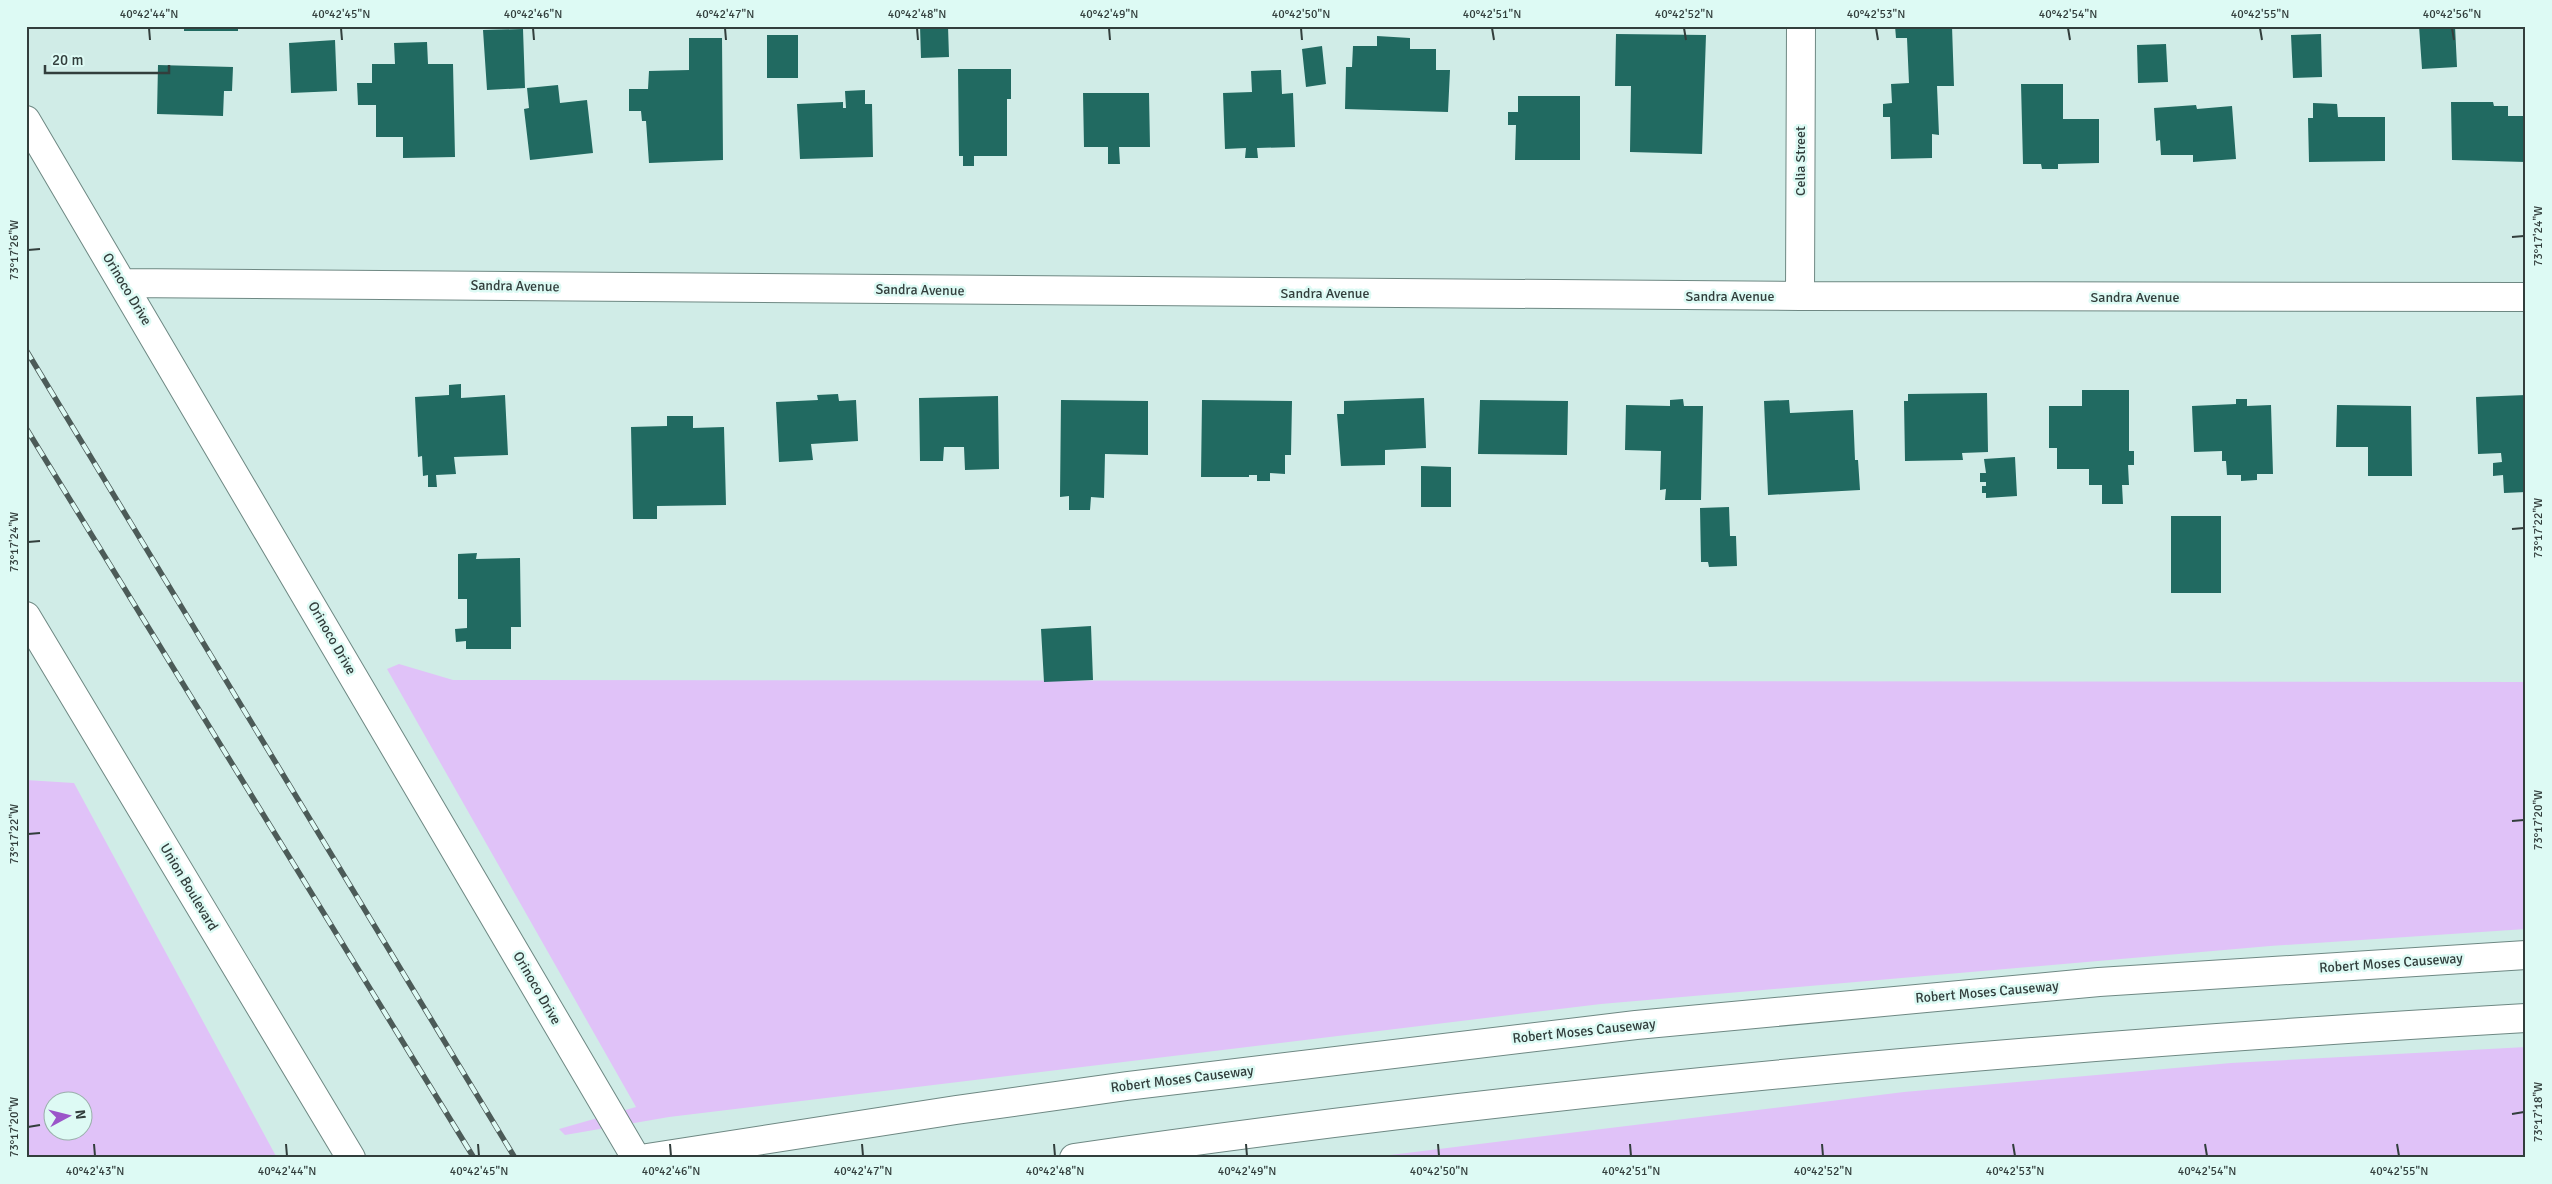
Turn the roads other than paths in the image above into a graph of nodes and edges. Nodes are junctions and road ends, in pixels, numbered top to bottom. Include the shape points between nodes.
1 (1801, 26) edge
2 (26, 120) edge
3 (123, 283) junction
4 (1800, 296) junction
5 (2526, 297) edge
6 (26, 616) edge
7 (2526, 955) edge
8 (2526, 1018) edge
9 (351, 1158) edge
10 (636, 1158) edge
11 (647, 1158) edge
12 (1074, 1158) edge

1 - 4 main road, Celia Street
2 - 3 main road, Orinoco Drive
3 - 4 main road, Sandra Avenue
3 - 10 main road, Orinoco Drive
4 - 5 main road, Sandra Avenue
6 - 9 main road, Union Boulevard
7 - 11 main road, Robert Moses Causeway via 2089,983 1636,1025 1126,1086
8 - 12 main road via 2039,1051 1721,1080 1277,1130

